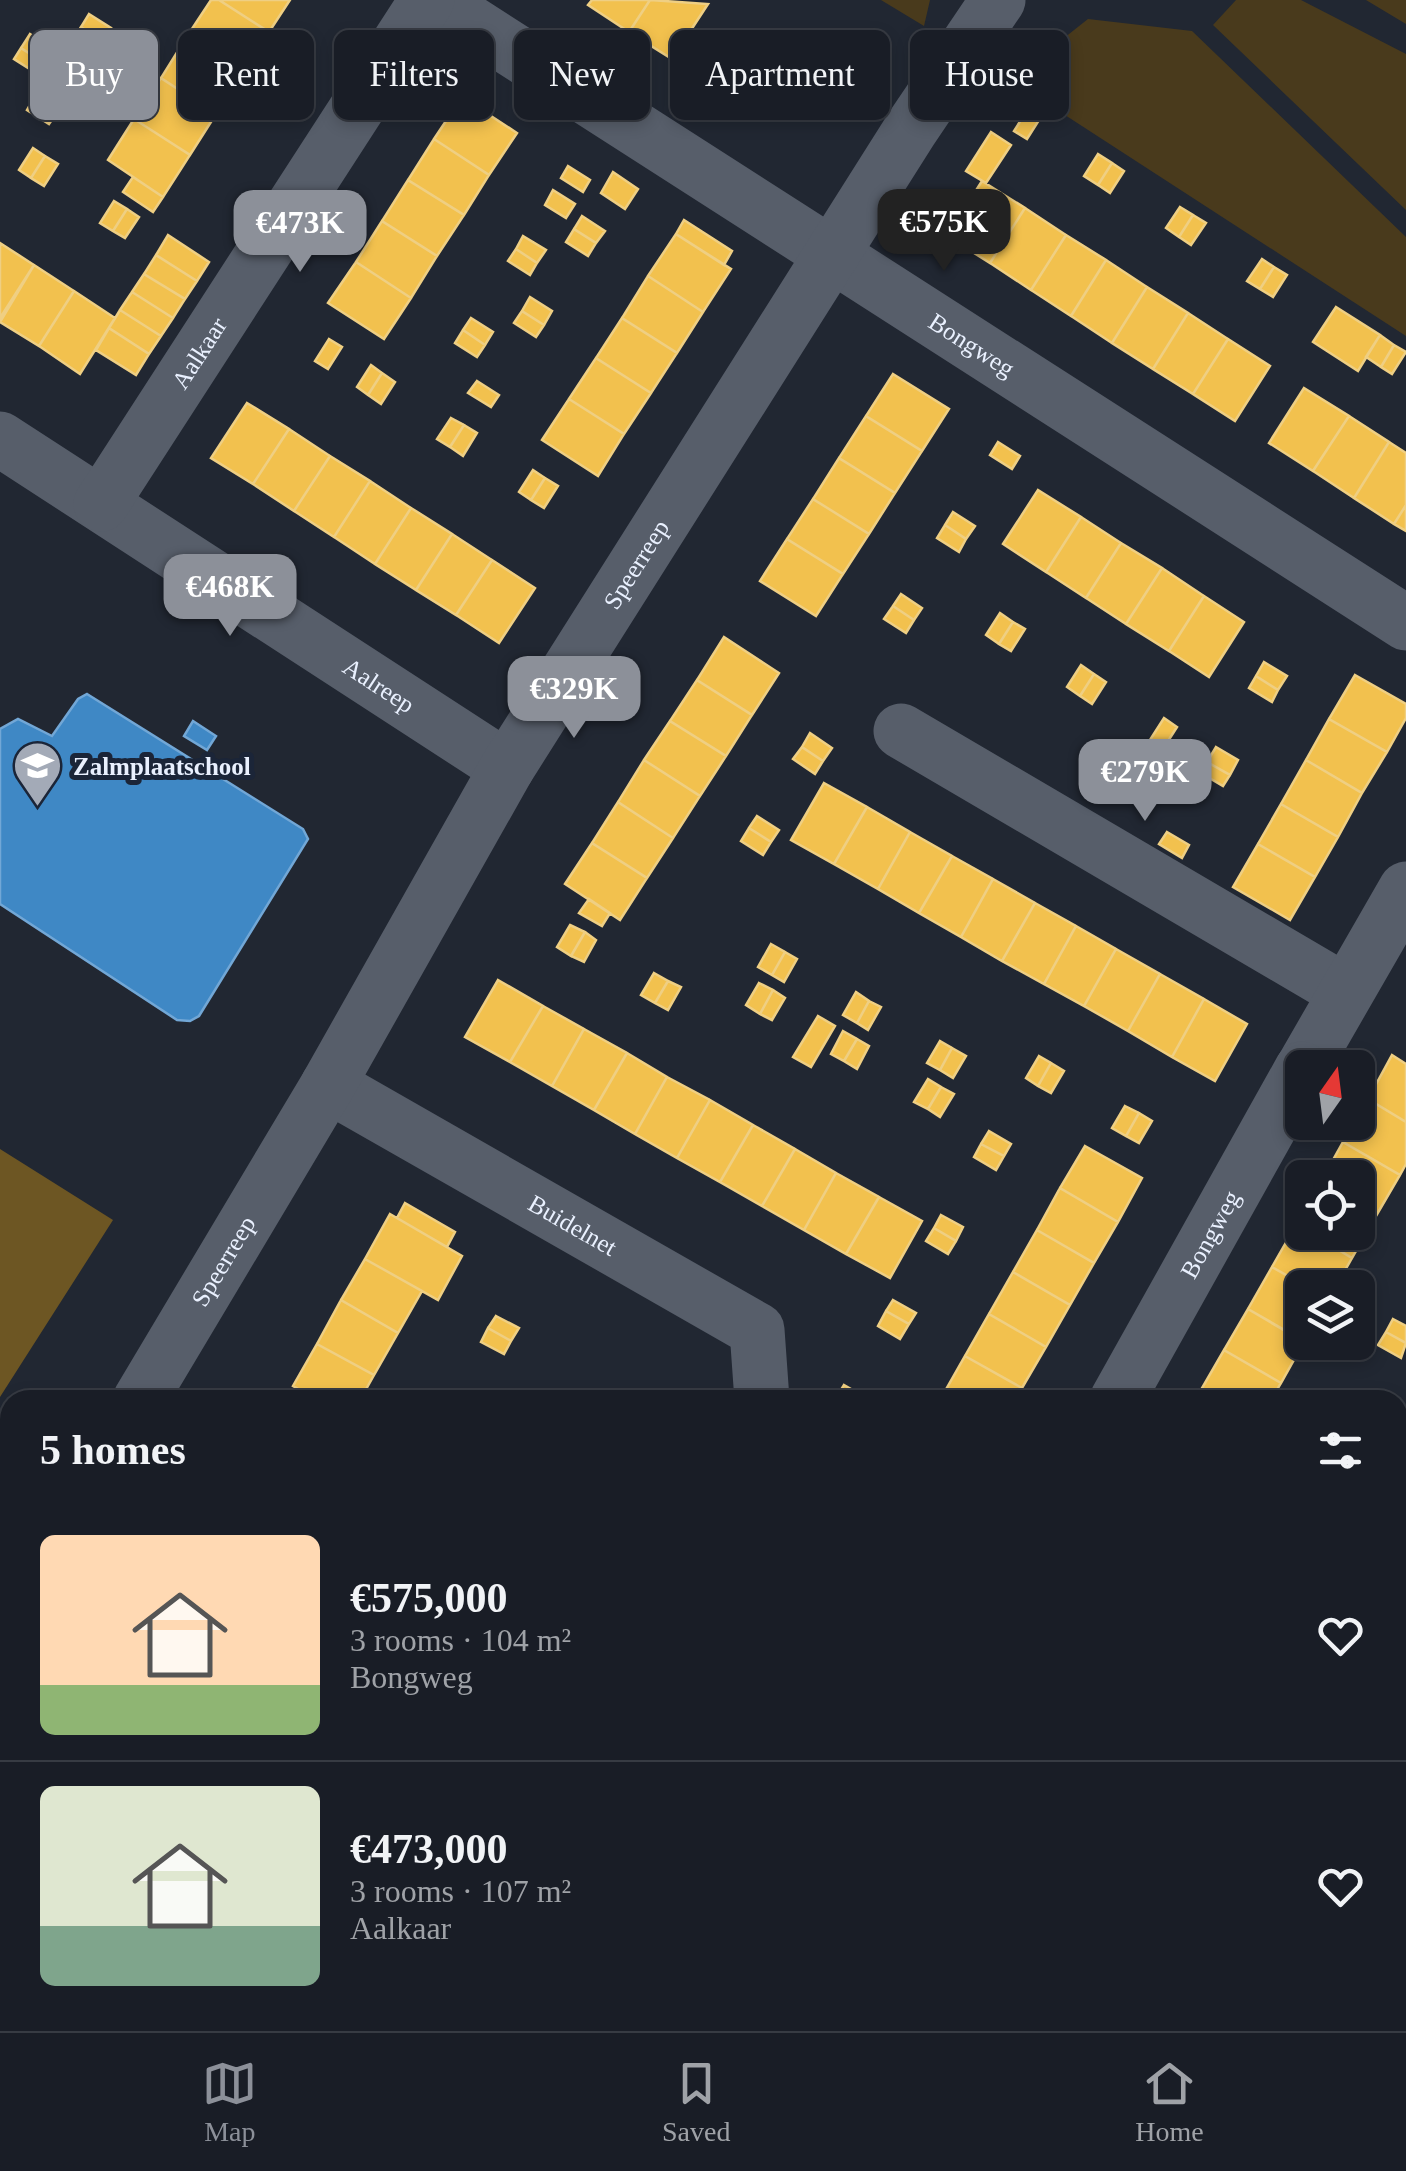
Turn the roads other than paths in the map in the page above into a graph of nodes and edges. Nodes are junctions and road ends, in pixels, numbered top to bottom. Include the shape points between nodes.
1 (427, 0) edge
2 (435, 0) edge
3 (998, 0) edge
4 (833, 252) junction
5 (0, 439) edge
6 (101, 504) junction
7 (1406, 623) edge
8 (901, 730) dead end
9 (507, 768) junction
10 (1400, 916) edge
11 (1346, 992) junction
12 (1313, 1050) edge
13 (328, 1085) junction
14 (1285, 1100) edge
15 (146, 1390) edge
16 (761, 1390) edge
17 (1123, 1390) edge

1 - 6 street, Aalkaar
2 - 4 street, Bongweg
3 - 4 street, Speerreep
4 - 7 street, Bongweg
4 - 9 street, Speerreep
5 - 6 street, Aalreep
6 - 9 street, Aalreep
8 - 11 street
9 - 13 street, Speerreep
10 - 11 street, Bongweg
11 - 12 street, Bongweg
13 - 15 street, Speerreep
13 - 16 street, Buidelnet via 757,1330
14 - 17 street, Bongweg

